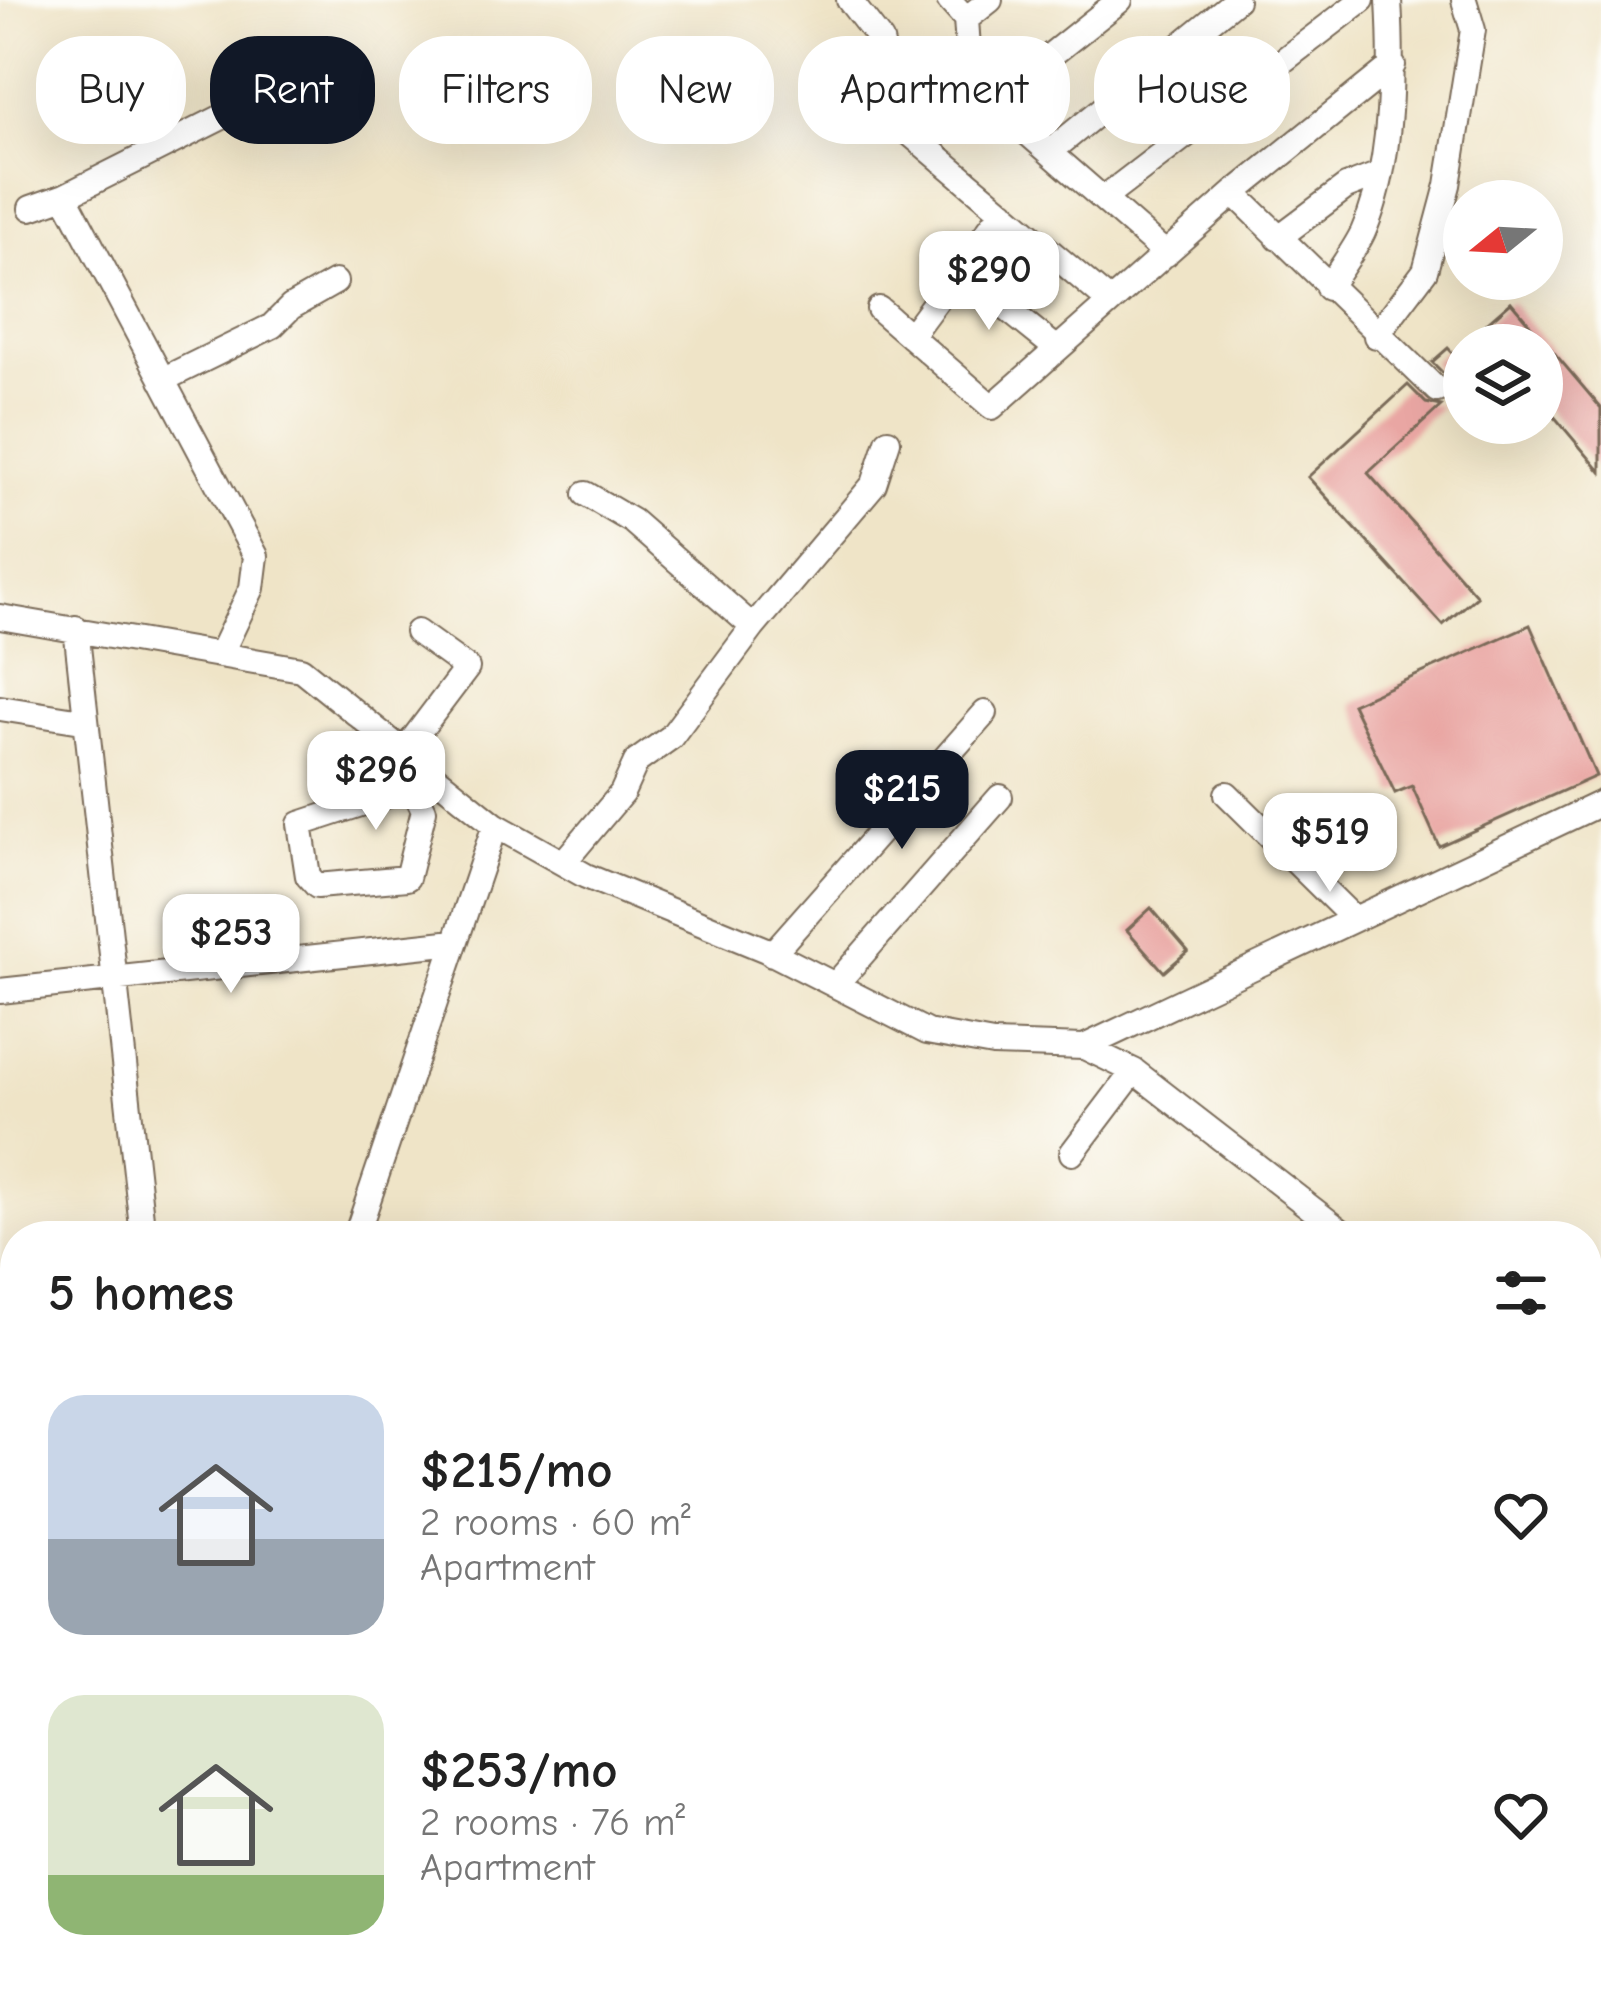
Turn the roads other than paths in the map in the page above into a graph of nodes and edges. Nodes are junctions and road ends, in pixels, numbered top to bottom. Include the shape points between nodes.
1 (888, 0) edge
2 (990, 0) edge
3 (1120, 0) edge
4 (1236, 0) edge
5 (1362, 0) edge
6 (1389, 0) edge
7 (1464, 0) edge
8 (857, 9) edge
9 (957, 10) edge
10 (1070, 40) edge
11 (1393, 65) junction
12 (210, 123) edge
13 (1043, 144) edge
14 (1051, 151) junction
15 (1377, 176) junction
16 (1234, 194) junction
17 (65, 196) junction
18 (1104, 198) junction
19 (31, 208) dead end
20 (1003, 212) junction
21 (1278, 238) junction
22 (1166, 254) junction
23 (959, 270) junction
24 (335, 282) dead end
25 (1328, 288) junction
26 (1110, 302) junction
27 (879, 309) dead end
28 (910, 336) junction
29 (1376, 336) junction
30 (1057, 349) junction
31 (162, 380) junction
32 (1437, 390) dead end
33 (887, 441) dead end
34 (586, 494) dead end
35 (0, 617) edge
36 (753, 627) junction
37 (76, 628) junction
38 (417, 632) dead end
39 (220, 655) junction
40 (0, 708) edge
41 (985, 713) dead end
42 (82, 721) junction
43 (409, 761) junction
44 (1227, 794) dead end
45 (1000, 796) dead end
46 (1601, 803) edge
47 (495, 825) junction
48 (563, 863) junction
49 (1352, 917) junction
50 (455, 942) junction
51 (772, 953) junction
52 (116, 978) junction
53 (836, 984) junction
54 (0, 991) edge
55 (1084, 1047) junction
56 (1134, 1071) junction
57 (1072, 1153) dead end
58 (141, 1221) edge
59 (361, 1221) edge
60 (1328, 1221) edge

1 - 8 street
2 - 9 street
3 - 10 street
4 - 14 street
5 - 18 street
6 - 11 street
7 - 29 street via 1474,30 1448,185 1425,271
8 - 20 street via 881,41 900,124
11 - 15 street
11 - 16 street
12 - 17 street
13 - 14 street
14 - 18 street
15 - 21 street via 1346,187
15 - 25 street via 1364,230
16 - 21 street
16 - 22 street
17 - 19 street
17 - 31 street
18 - 22 street
20 - 23 street
20 - 26 street
21 - 25 street
22 - 26 street
23 - 28 street
23 - 30 street
24 - 31 street via 272,326
25 - 29 street
26 - 30 street
27 - 28 street
28 - 30 street via 992,406
29 - 32 street
31 - 39 street via 256,556 252,587
33 - 36 street via 874,484
34 - 36 street via 632,521
35 - 37 street
36 - 48 street via 670,737 636,762 622,793
37 - 39 street
37 - 42 street
38 - 43 street via 466,668
39 - 43 street via 301,669
40 - 42 street
41 - 51 street
42 - 52 street
43 - 43 street via 424,810 407,878 317,886 308,877 300,824 385,796
43 - 47 street
44 - 49 street
45 - 53 street
46 - 49 street
47 - 48 street
47 - 50 street
48 - 51 street
49 - 55 street
50 - 52 street
50 - 59 street
51 - 53 street
52 - 54 street
52 - 58 street
53 - 55 street via 927,1031 993,1044
55 - 56 street
56 - 57 street
56 - 60 street

